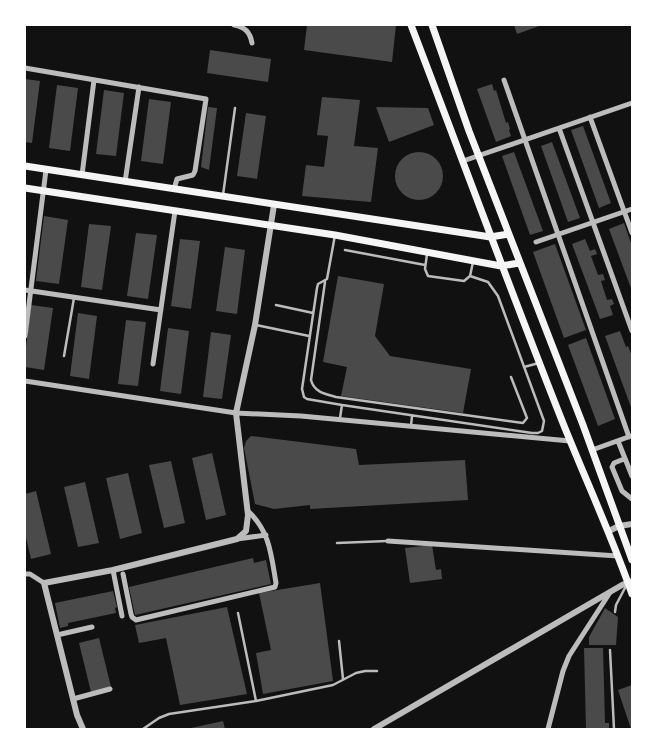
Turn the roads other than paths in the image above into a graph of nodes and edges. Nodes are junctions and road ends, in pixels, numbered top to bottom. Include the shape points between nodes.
1 (234, 25) edge
2 (411, 25) edge
3 (432, 25) edge
4 (252, 43) dead end
5 (25, 68) edge
6 (94, 80) junction
7 (504, 80) dead end
8 (139, 87) junction
9 (632, 103) edge
10 (236, 108) dead end
11 (590, 117) junction
12 (559, 128) junction
13 (524, 140) junction
14 (479, 155) junction
15 (463, 161) junction
16 (25, 166) edge
17 (46, 170) junction
18 (82, 175) junction
19 (125, 182) junction
20 (25, 188) edge
21 (174, 189) junction
22 (44, 191) junction
23 (222, 197) junction
24 (274, 205) junction
25 (632, 209) edge
26 (175, 211) junction
27 (624, 211) junction
28 (593, 222) junction
29 (271, 226) junction
30 (632, 233) edge
31 (508, 234) junction
32 (558, 235) junction
33 (335, 236) junction
34 (490, 237) junction
35 (536, 242) dead end
36 (345, 250) dead end
37 (427, 252) junction
38 (474, 260) junction
39 (519, 264) junction
40 (425, 265) junction
41 (501, 266) junction
42 (470, 276) junction
43 (325, 282) junction
44 (28, 290) edge
45 (74, 297) junction
46 (276, 305) dead end
47 (161, 310) junction
48 (313, 313) junction
49 (255, 325) junction
50 (632, 331) edge
51 (25, 336) edge
52 (309, 336) junction
53 (64, 356) dead end
54 (539, 363) junction
55 (153, 364) dead end
56 (524, 367) junction
57 (511, 377) dead end
58 (25, 381) edge
59 (342, 405) junction
60 (236, 413) junction
61 (412, 416) junction
62 (340, 420) junction
63 (411, 427) junction
64 (630, 437) edge
65 (570, 441) junction
66 (618, 441) junction
67 (592, 450) junction
68 (624, 459) junction
69 (632, 476) edge
70 (632, 499) edge
71 (248, 511) junction
72 (632, 524) edge
73 (620, 526) junction
74 (609, 531) junction
75 (266, 534) junction
76 (237, 539) junction
77 (388, 541) joint
78 (337, 543) dead end
79 (618, 556) junction
80 (632, 560) edge
81 (113, 570) junction
82 (25, 573) edge
83 (123, 574) dead end
84 (630, 582) edge
85 (44, 583) junction
86 (609, 594) junction
87 (632, 594) edge
88 (615, 612) dead end
89 (238, 613) dead end
90 (122, 616) dead end
91 (92, 627) dead end
92 (57, 635) junction
93 (339, 641) dead end
94 (610, 650) dead end
95 (377, 671) dead end
96 (343, 679) junction
97 (110, 689) dead end
98 (73, 700) junction
99 (256, 701) junction
100 (83, 729) edge
101 (143, 729) edge
102 (374, 729) edge
103 (548, 729) edge
104 (614, 729) edge

1 - 4 street via 247,30
2 - 15 main road
3 - 14 main road
5 - 6 street
6 - 8 street
6 - 18 street
7 - 13 street
8 - 19 street
8 - 21 street via 207,100 195,171 193,175 178,178
9 - 11 street
10 - 23 lane
11 - 12 street
11 - 27 street
12 - 13 street
12 - 28 street
13 - 14 street
13 - 32 street
14 - 15 street
14 - 31 main road
15 - 34 main road
16 - 17 main road
17 - 18 main road
17 - 22 street
18 - 19 main road
19 - 21 main road
20 - 22 main road
21 - 23 main road
22 - 26 main road
22 - 44 street
23 - 24 main road
24 - 29 street
24 - 34 main road
25 - 27 street
26 - 29 main road
26 - 47 street
27 - 28 street
27 - 30 street
28 - 32 street
28 - 50 street
29 - 33 main road
29 - 49 street
31 - 34 main road
31 - 39 main road
32 - 35 street
32 - 64 street
33 - 37 main road
33 - 43 lane
34 - 41 main road
36 - 40 lane
37 - 38 main road
37 - 40 lane
38 - 41 main road
38 - 42 lane
39 - 41 main road
39 - 67 main road
40 - 42 lane via 428,276 460,281
41 - 54 main road
42 - 56 lane via 488,282 495,291
43 - 48 lane via 318,284
43 - 57 lane via 310,380 319,392 522,423 528,418
44 - 45 street
44 - 51 street
45 - 47 street
45 - 53 lane
46 - 48 lane
47 - 55 street
48 - 52 lane
49 - 52 lane
49 - 60 street
52 - 59 lane via 302,393 307,399
54 - 56 lane
54 - 65 main road
56 - 61 lane via 544,421 542,431 538,433
58 - 60 street
59 - 61 lane
59 - 62 lane
60 - 62 street
60 - 71 street
61 - 63 lane
62 - 63 street
63 - 65 street
64 - 66 street
65 - 74 main road
66 - 67 street
66 - 68 street
67 - 73 main road
68 - 69 street
68 - 70 street via 612,467 622,491
71 - 75 street
71 - 76 street via 246,531
72 - 73 street
73 - 74 street
73 - 80 main road
74 - 79 main road
75 - 76 street
75 - 83 street via 275,587 136,620 131,614
76 - 81 street
77 - 78 lane
77 - 79 street
79 - 84 main road
81 - 85 street
81 - 90 street
82 - 85 street
84 - 86 street
84 - 87 main road
84 - 88 lane
85 - 92 street
86 - 102 street
86 - 103 street via 569,656
89 - 99 lane
91 - 92 street
92 - 98 street
93 - 96 lane
94 - 104 lane
95 - 96 lane via 365,670
96 - 99 lane via 333,685
97 - 98 street
98 - 100 street
99 - 101 lane via 170,714

